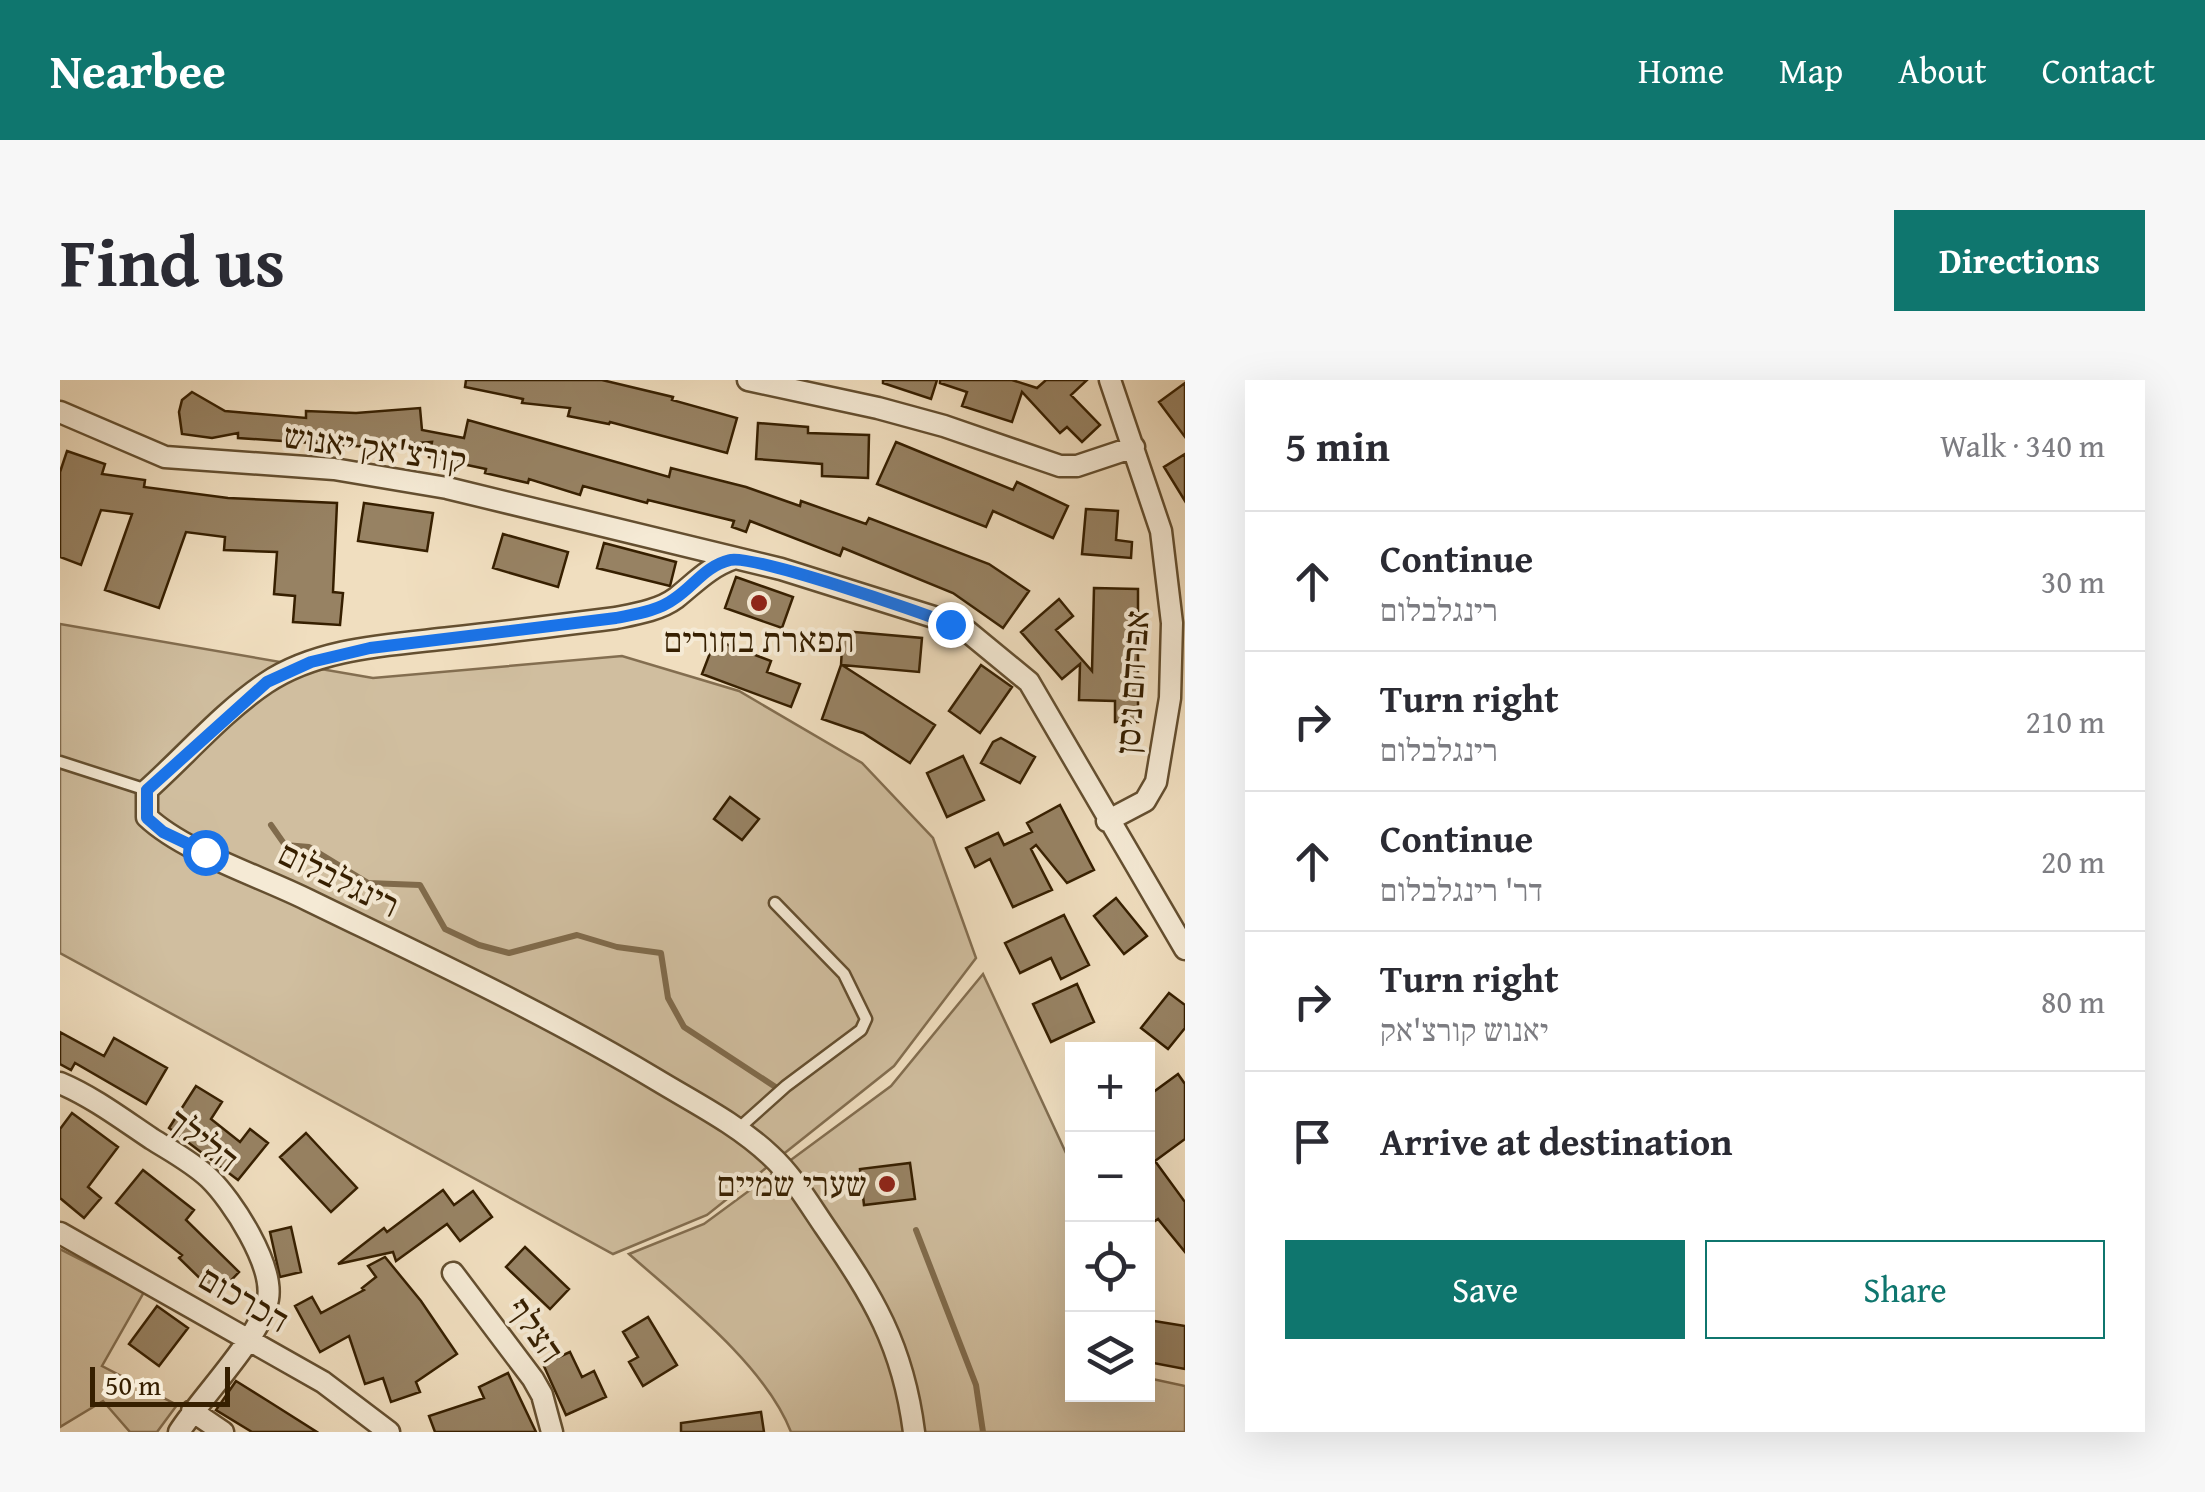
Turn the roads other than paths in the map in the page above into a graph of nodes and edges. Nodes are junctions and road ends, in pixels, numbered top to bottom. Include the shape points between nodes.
1 (748, 380) edge
2 (1110, 380) edge
3 (60, 412) edge
4 (1134, 447) junction
5 (684, 546) junction
6 (735, 558) junction
7 (688, 585) junction
8 (60, 762) edge
9 (147, 790) junction
10 (1108, 820) junction
11 (775, 903) dead end
12 (1185, 949) edge
13 (60, 1083) edge
14 (738, 1129) junction
15 (60, 1232) edge
16 (453, 1273) dead end
17 (248, 1338) junction
18 (192, 1411) junction
19 (178, 1432) edge
20 (223, 1432) edge
21 (389, 1432) edge
22 (552, 1432) edge
23 (914, 1432) edge

1 - 4 street via 944,426 1060,466
2 - 4 street, אברהם ניסן
3 - 5 street, קורצ'אק יאנוש via 165,456 391,476
4 - 10 street, אברהם ניסן via 1164,550 1170,698 1156,782 1145,801
5 - 6 street, קורצ'אק יאנוש
5 - 7 street
6 - 7 street
6 - 10 street, קורצ'אק יאנוש via 967,631 1029,682
7 - 9 street via 675,599 616,618 370,648 311,662 267,682
8 - 9 lane
9 - 14 street, רינגלבלום via 147,818 163,832 577,1032
10 - 12 street
11 - 14 lane via 844,974 866,1019 861,1030
13 - 17 street, הלילך via 182,1158 225,1197 268,1285 264,1311
14 - 23 street, רינגלבלום via 786,1172 861,1278 898,1356
15 - 17 street, הכרכום
16 - 22 street, הצלף via 533,1379
17 - 18 street, הלילך
17 - 21 street, הכרכום
18 - 19 street, הלילך
18 - 20 street

